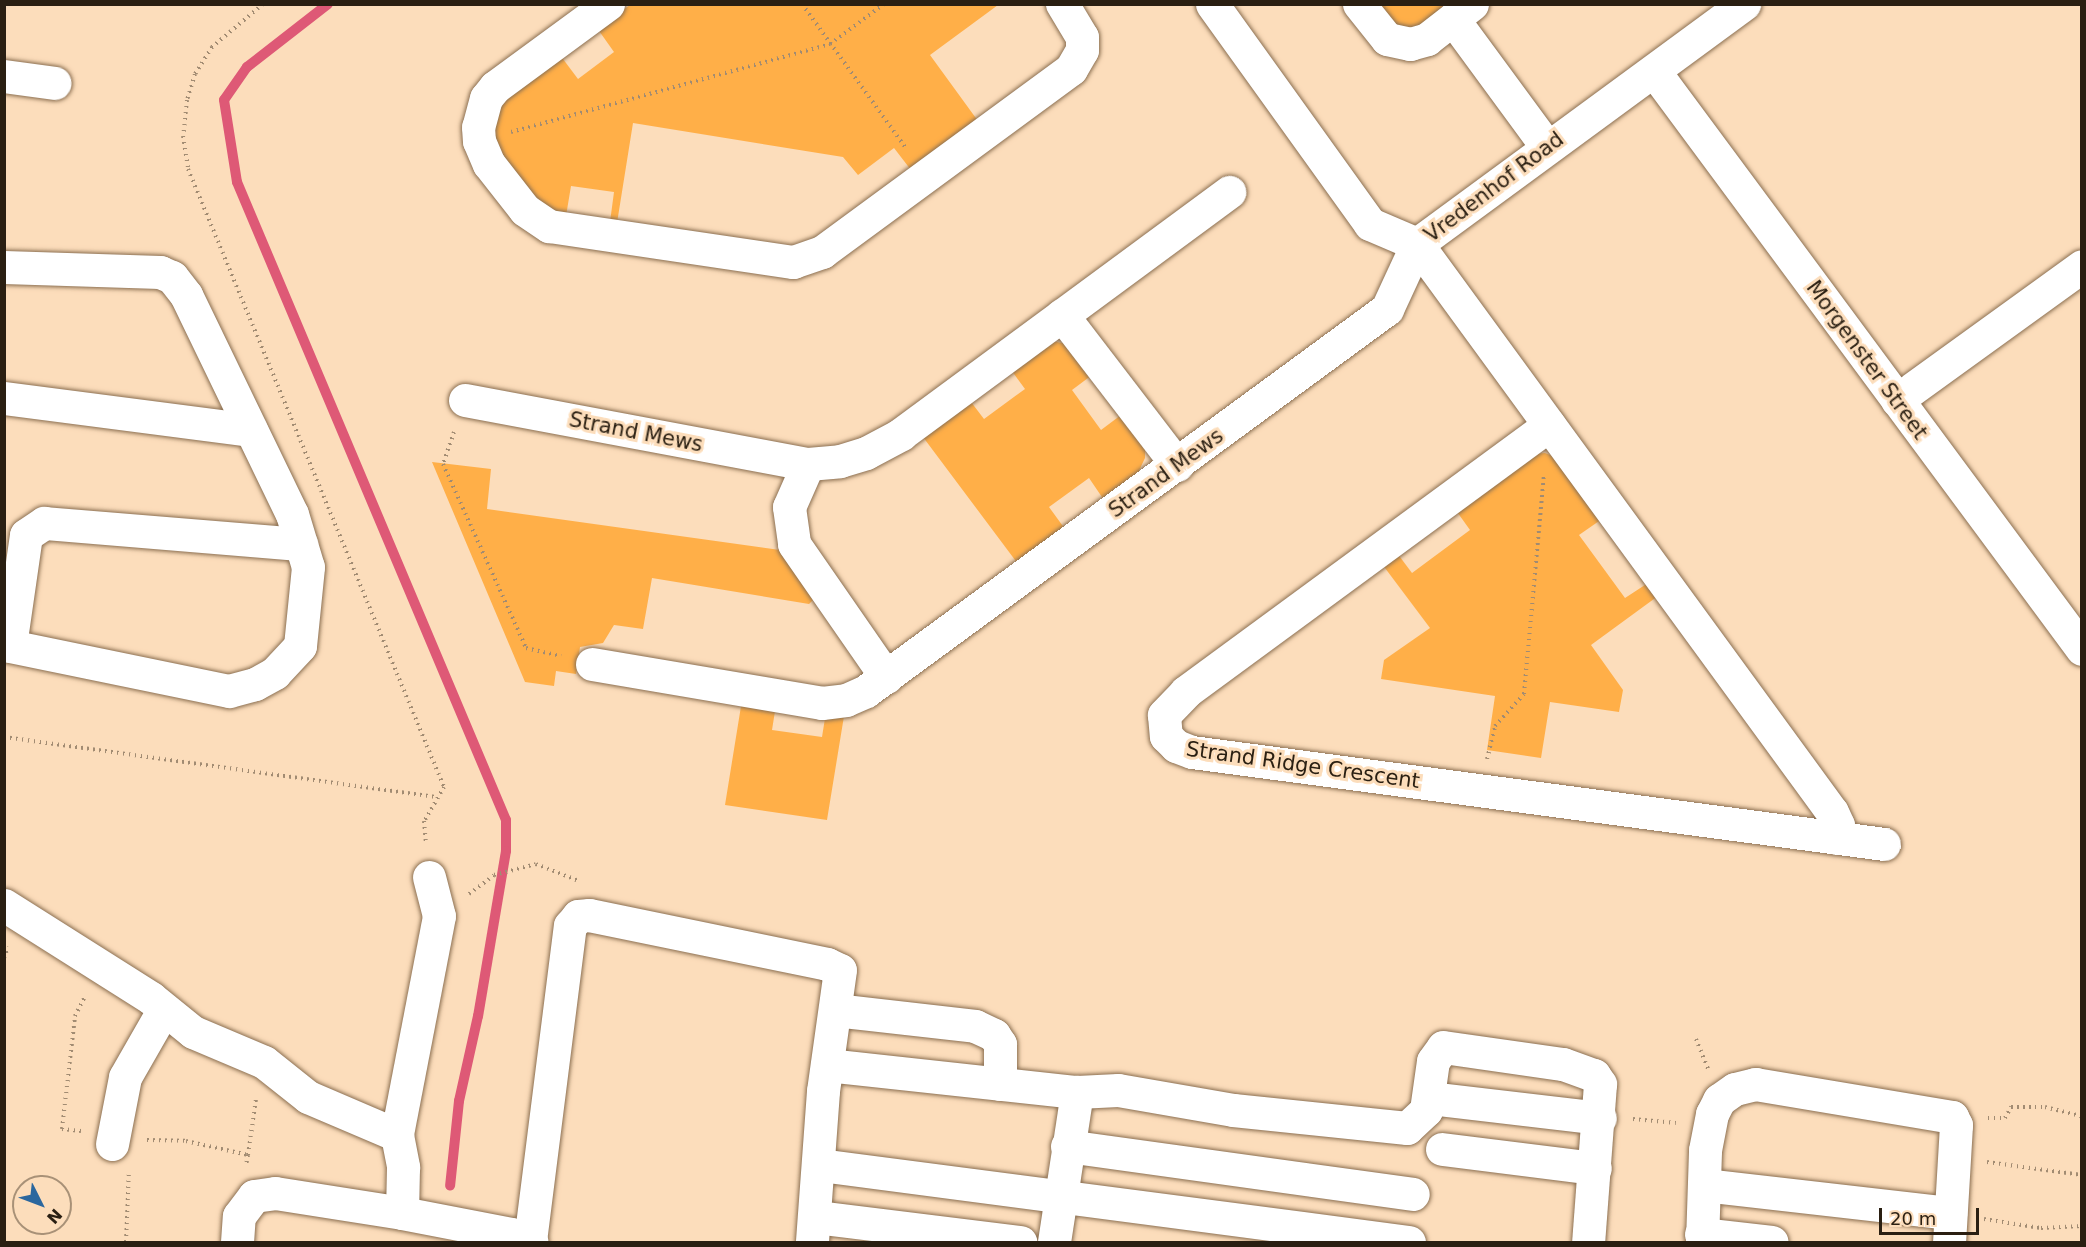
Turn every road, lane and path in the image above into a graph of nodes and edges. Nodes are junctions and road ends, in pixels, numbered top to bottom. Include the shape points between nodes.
1 (263, 4) edge
2 (608, 4) edge
3 (802, 4) edge
4 (884, 4) edge
5 (1062, 4) edge
6 (1212, 4) edge
7 (1359, 4) edge
8 (1744, 4) edge
9 (1462, 12) edge
10 (830, 44) junction
11 (1654, 71) junction
12 (4, 76) edge
13 (55, 83) dead end
14 (479, 141) junction
15 (1547, 147) junction
16 (926, 176) junction
17 (1229, 192) dead end
18 (1418, 244) junction
19 (2082, 266) edge
20 (4, 267) edge
21 (1062, 315) junction
22 (4, 398) edge
23 (465, 400) joint
24 (1897, 400) junction
25 (1549, 424) junction
26 (251, 430) junction
27 (808, 464) junction
28 (1177, 465) junction
29 (301, 544) junction
30 (7, 645) edge
31 (2082, 649) edge
32 (592, 664) joint
33 (886, 677) junction
34 (4, 737) edge
35 (1492, 792) junction
36 (438, 797) junction
37 (425, 834) dead end
38 (1838, 837) junction
39 (1884, 844) dead end
40 (429, 878) dead end
41 (4, 905) edge
42 (439, 916) junction
43 (578, 916) junction
44 (99, 966) junction
45 (164, 1009) junction
46 (835, 1010) junction
47 (827, 1065) junction
48 (289, 1084) junction
49 (1000, 1084) junction
50 (1077, 1092) junction
51 (1430, 1098) junction
52 (1712, 1114) junction
53 (2082, 1116) edge
54 (1599, 1118) junction
55 (1954, 1119) junction
56 (113, 1135) junction
57 (397, 1135) junction
58 (1067, 1146) junction
59 (1442, 1149) dead end
60 (1954, 1154) junction
61 (248, 1155) junction
62 (820, 1165) junction
63 (1595, 1168) junction
64 (2082, 1175) edge
65 (1704, 1185) junction
66 (1413, 1194) dead end
67 (1060, 1198) junction
68 (247, 1203) junction
69 (402, 1213) junction
70 (2082, 1226) edge
71 (1949, 1228) edge
72 (814, 1230) edge
73 (1701, 1238) edge
74 (126, 1242) edge
75 (237, 1242) edge
76 (531, 1242) edge
77 (1020, 1242) edge
78 (1053, 1242) edge
79 (1408, 1242) edge
80 (1588, 1242) edge
81 (1772, 1242) edge

1 - 36 path via 212,47 195,74 186,100 183,136 188,169 423,731 444,787
2 - 14 street via 495,87 480,112
3 - 10 path
4 - 10 path
5 - 16 street via 1082,37 1078,60
6 - 18 street, Vredenhof Road via 1370,224
7 - 9 street via 1378,32 1398,43 1427,39
8 - 11 street, Vredenhof Road
9 - 15 street
10 - 14 path
10 - 16 path
11 - 15 street, Vredenhof Road
11 - 24 street, Morgenster Street
12 - 13 street
14 - 16 street via 489,164 525,210 549,226 783,262 803,260 822,252
15 - 18 street, Vredenhof Road
17 - 21 street, Strand Mews
18 - 25 street
18 - 28 street, Strand Mews via 1387,309
19 - 24 street
20 - 26 street via 160,272 172,277 186,295
21 - 27 street, Strand Mews via 901,434 866,453 840,461
21 - 28 street
22 - 26 street
23 - 27 street, Strand Mews
23 - 32 path via 443,464 526,648
24 - 31 street, Morgenster Street
25 - 35 path via 1524,694 1495,726 1486,763
25 - 35 street, Strand Ridge Crescent via 1186,692 1162,722 1166,736 1184,750
25 - 38 street via 1832,812
26 - 29 street via 292,514
27 - 33 street via 789,507 794,544
28 - 33 street, Strand Mews
29 - 30 street via 44,523 26,535
29 - 30 street via 308,567 300,646 275,673 255,684 229,691
32 - 33 street, Strand Mews via 822,703 846,700
34 - 36 path
35 - 38 street, Strand Ridge Crescent
36 - 37 path via 424,821
38 - 39 street, Strand Ridge Crescent
40 - 42 street
41 - 44 street
42 - 43 path via 494,875 536,864 579,880
42 - 57 street
43 - 46 street via 589,915 832,965 841,974
43 - 76 street via 570,926
44 - 45 street
44 - 56 path via 75,1016 62,1129
45 - 48 street via 193,1032 264,1062
45 - 56 street via 125,1077
46 - 47 street
46 - 49 street via 975,1026 994,1035 1000,1044
47 - 49 street
47 - 62 street
48 - 57 street
48 - 61 path via 256,1098
49 - 50 street
50 - 51 street via 1118,1090 1233,1110 1407,1128 1422,1117
50 - 58 street
51 - 54 street
51 - 54 street via 1437,1051 1456,1047 1581,1069 1600,1084
52 - 54 path via 1683,1124
52 - 55 street via 1719,1100 1734,1089 1755,1084
52 - 65 street
53 - 55 path via 2045,1107 2011,1107 2005,1118
54 - 63 street
55 - 60 street
56 - 61 path via 186,1141
56 - 74 path via 129,1161
57 - 69 street via 403,1167
58 - 66 street
58 - 67 street
59 - 63 street
60 - 64 path via 2027,1170
60 - 71 street
61 - 68 path via 239,1200
62 - 67 street
62 - 72 street
63 - 80 street
65 - 71 street
65 - 73 street
67 - 78 street
67 - 79 street
68 - 69 street via 254,1196 275,1193
68 - 75 street via 239,1216
69 - 76 street via 511,1234
70 - 71 path
72 - 77 street
73 - 81 street

